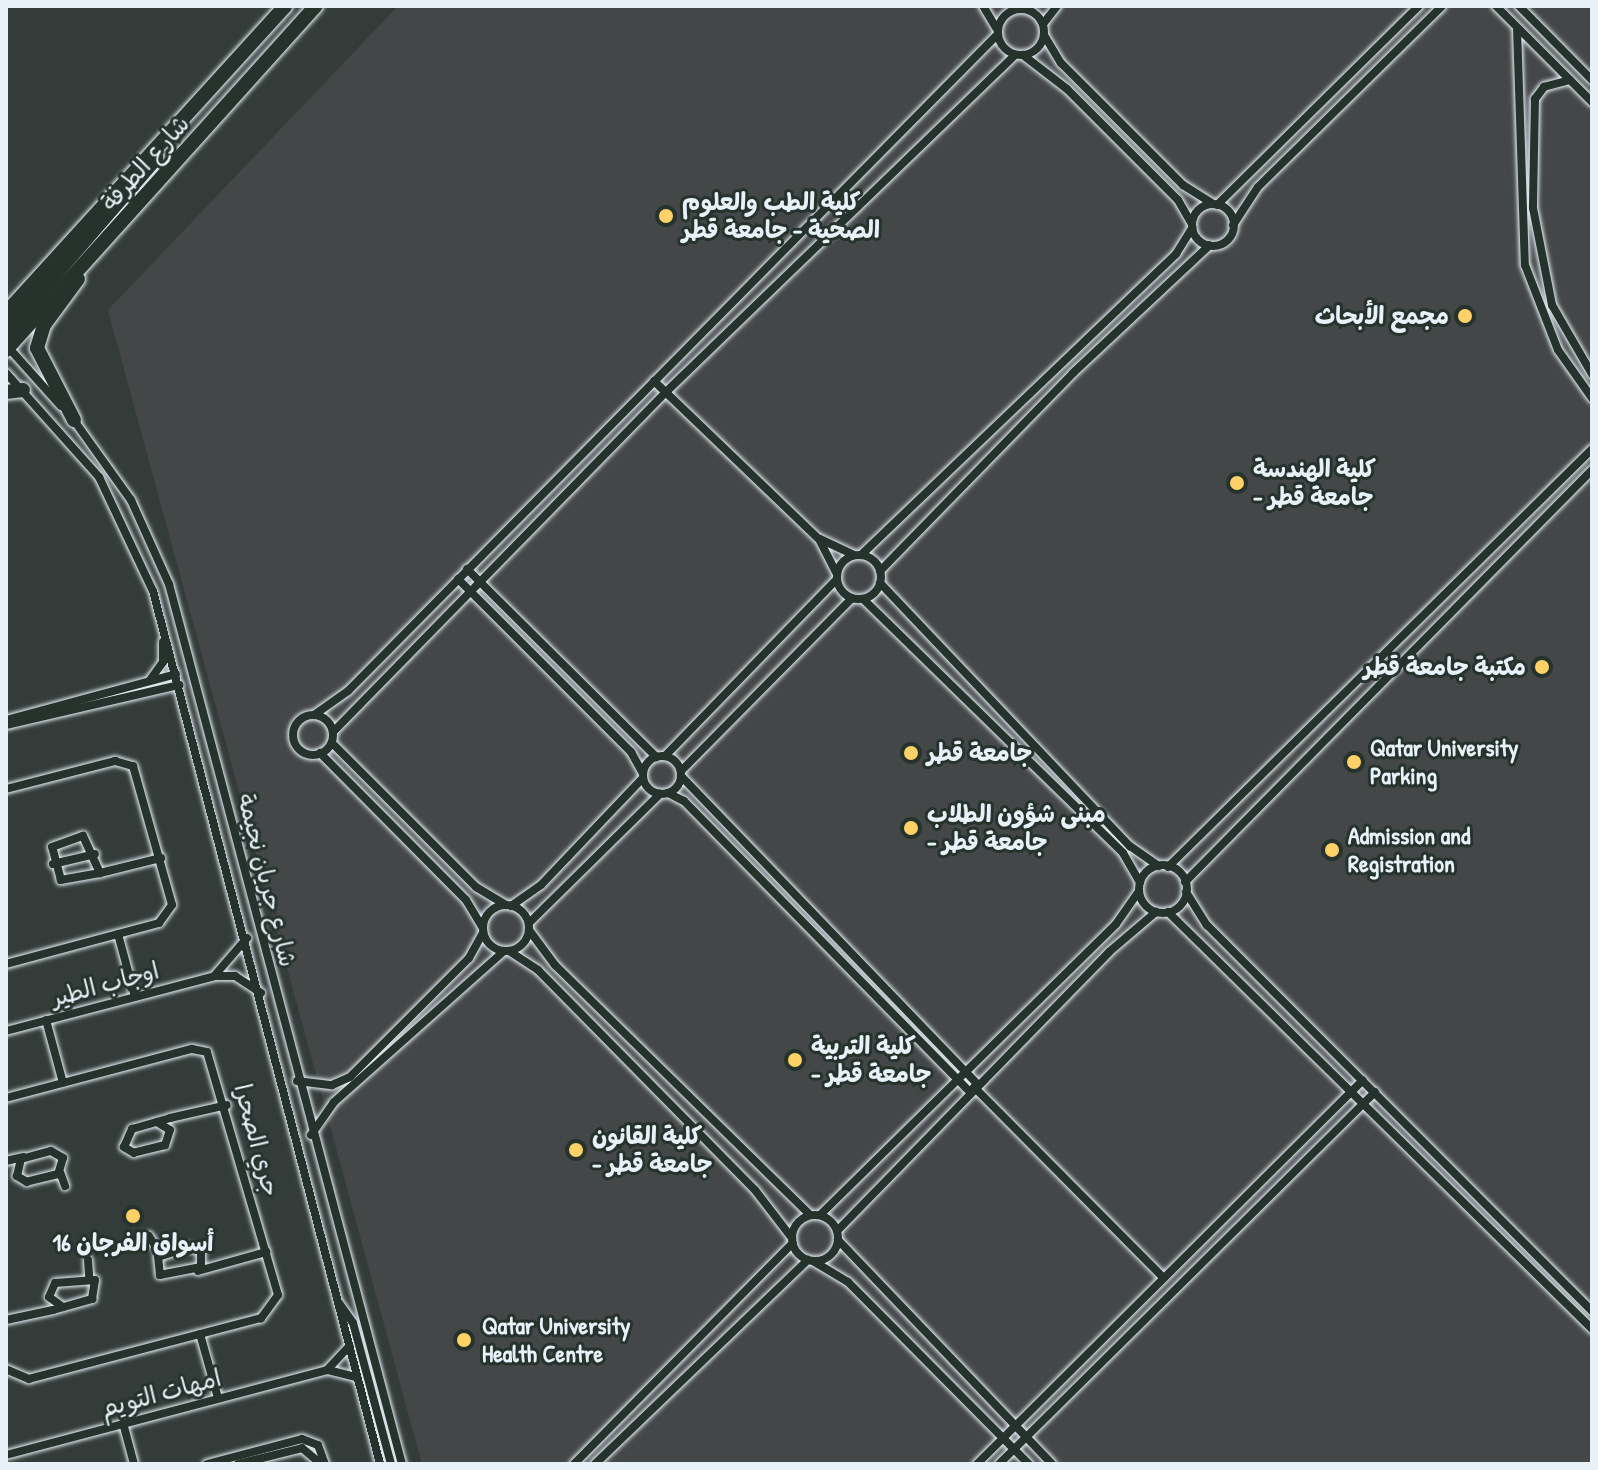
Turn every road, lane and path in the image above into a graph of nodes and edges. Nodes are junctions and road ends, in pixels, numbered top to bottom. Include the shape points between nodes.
1 (285, 6) edge
2 (316, 6) edge
3 (983, 6) edge
4 (1057, 6) edge
5 (1419, 6) edge
6 (1442, 6) edge
7 (1496, 6) edge
8 (1519, 6) edge
9 (1020, 8) edge
10 (1043, 24) junction
11 (1517, 28) junction
12 (997, 33) junction
13 (1044, 35) junction
14 (1019, 55) junction
15 (1570, 80) junction
16 (1592, 80) edge
17 (1592, 102) edge
18 (186, 111) junction
19 (1215, 204) junction
20 (1233, 225) junction
21 (1192, 226) junction
22 (1210, 245) junction
23 (80, 268) junction
24 (767, 268) junction
25 (778, 282) junction
26 (33, 283) junction
27 (6, 297) edge
28 (6, 313) edge
29 (7, 343) edge
30 (6, 373) edge
31 (1592, 374) edge
32 (654, 381) junction
33 (23, 390) junction
34 (667, 391) junction
35 (6, 392) edge
36 (1592, 398) edge
37 (74, 420) junction
38 (990, 435) junction
39 (999, 446) junction
40 (1592, 449) edge
41 (962, 463) junction
42 (1592, 470) edge
43 (972, 474) junction
44 (819, 539) junction
45 (858, 555) junction
46 (467, 569) junction
47 (880, 571) junction
48 (836, 577) junction
49 (458, 579) junction
50 (478, 580) junction
51 (880, 583) junction
52 (469, 589) junction
53 (153, 591) junction
54 (852, 598) junction
55 (863, 599) junction
56 (546, 649) junction
57 (537, 659) junction
58 (176, 674) junction
59 (146, 682) junction
60 (179, 685) junction
61 (602, 705) junction
62 (594, 714) junction
63 (314, 715) junction
64 (6, 722) edge
65 (333, 732) junction
66 (332, 743) junction
67 (320, 753) junction
68 (660, 756) junction
69 (681, 774) junction
70 (642, 776) junction
71 (6, 789) edge
72 (664, 794) junction
73 (95, 854) junction
74 (1139, 856) junction
75 (161, 858) junction
76 (53, 864) junction
77 (1132, 864) junction
78 (1164, 866) junction
79 (100, 873) junction
80 (1185, 882) junction
81 (1139, 887) junction
82 (1186, 892) junction
83 (508, 906) junction
84 (1156, 912) junction
85 (1168, 912) junction
86 (529, 926) junction
87 (1209, 926) junction
88 (483, 930) junction
89 (829, 933) junction
90 (118, 934) junction
91 (1198, 936) junction
92 (247, 938) junction
93 (821, 941) junction
94 (506, 951) junction
95 (6, 964) edge
96 (215, 976) junction
97 (262, 993) junction
98 (888, 993) junction
99 (135, 997) junction
100 (428, 999) junction
101 (879, 1000) junction
102 (437, 1007) junction
103 (1299, 1016) junction
104 (409, 1019) junction
105 (46, 1020) junction
106 (1288, 1026) junction
107 (418, 1027) junction
108 (6, 1031) edge
109 (1347, 1064) junction
110 (966, 1073) junction
111 (1336, 1074) junction
112 (1363, 1080) junction
113 (297, 1081) junction
114 (959, 1081) junction
115 (63, 1083) junction
116 (974, 1088) junction
117 (1352, 1090) junction
118 (1375, 1092) junction
119 (6, 1098) edge
120 (1365, 1101) junction
121 (227, 1105) junction
122 (184, 1116) junction
123 (157, 1122) junction
124 (171, 1133) junction
125 (311, 1135) junction
126 (24, 1157) junction
127 (6, 1161) edge
128 (6, 1167) edge
129 (15, 1172) junction
130 (60, 1172) junction
131 (1262, 1179) junction
132 (65, 1186) dead end
133 (1274, 1191) junction
134 (815, 1215) junction
135 (149, 1236) dead end
136 (837, 1236) junction
137 (792, 1241) junction
138 (266, 1252) junction
139 (203, 1254) junction
140 (161, 1255) junction
141 (88, 1260) dead end
142 (811, 1260) junction
143 (223, 1264) junction
144 (196, 1271) junction
145 (89, 1276) junction
146 (1164, 1279) junction
147 (1179, 1285) junction
148 (1168, 1295) junction
149 (49, 1297) junction
150 (339, 1303) junction
151 (738, 1304) junction
152 (63, 1307) junction
153 (1592, 1311) edge
154 (38, 1312) junction
155 (749, 1313) junction
156 (6, 1320) edge
157 (1592, 1329) edge
158 (200, 1334) junction
159 (349, 1346) junction
160 (6, 1369) edge
161 (327, 1370) junction
162 (357, 1377) junction
163 (218, 1398) junction
164 (123, 1423) junction
165 (1015, 1426) junction
166 (1003, 1438) junction
167 (1026, 1438) junction
168 (1014, 1449) junction
169 (6, 1455) edge
170 (256, 1455) junction
171 (225, 1462) edge
172 (134, 1464) edge
173 (207, 1464) edge
174 (238, 1464) edge
175 (323, 1464) edge
176 (380, 1464) edge
177 (391, 1464) edge
178 (402, 1464) edge
179 (574, 1464) edge
180 (595, 1464) edge
181 (977, 1464) edge
182 (999, 1464) edge
183 (1029, 1464) edge
184 (1052, 1464) edge

1 - 18 main road, شارع الطرفة
2 - 23 main road, شارع الطرفة
3 - 12 street
4 - 10 street
5 - 19 street
6 - 20 street via 1258,187
7 - 11 street
8 - 16 street
9 - 10 street
9 - 12 street
10 - 13 street
11 - 15 street
11 - 36 street via 1525,265 1551,336
12 - 14 street
12 - 24 street
13 - 14 street
13 - 19 street via 1061,63 1183,185
14 - 21 street via 1099,120
14 - 25 street
15 - 17 street
15 - 31 street via 1544,87 1535,99 1533,208 1552,305
18 - 26 main road, شارع الطرفة
18 - 29 main road via 174,137
19 - 20 street
19 - 21 street
20 - 22 street via 1224,242
21 - 22 street
21 - 38 street via 1181,248
22 - 39 street
23 - 29 main road, شارع الطرفة
23 - 37 main road via 37,348
24 - 25 street
24 - 32 street
25 - 34 street
26 - 27 main road
26 - 28 main road, شارع الطرفة
29 - 37 street, شارع جريان نجيمة
30 - 33 street, شارع جريان نجيمة
32 - 34 street
32 - 46 street
33 - 35 main road
33 - 53 street, شارع جريان نجيمة via 99,477
34 - 44 street
34 - 50 street
37 - 113 street, شارع جريان نجيمة via 131,500 169,584
38 - 39 street
38 - 41 street
39 - 43 street
40 - 78 street
41 - 43 street
41 - 45 street
42 - 80 street
43 - 47 street
44 - 45 street
44 - 48 street
45 - 47 street
45 - 48 street
46 - 49 street
46 - 50 street
47 - 51 street
48 - 54 street
48 - 68 street
49 - 52 street
49 - 63 street via 348,691
50 - 52 street
50 - 56 street
51 - 55 street
51 - 74 street
52 - 57 street
52 - 65 street
53 - 58 street, شارع جريان نجيمة
53 - 59 street via 164,656
54 - 55 street
54 - 69 street
55 - 77 street
56 - 57 street
56 - 61 street
57 - 62 street
58 - 59 street
58 - 60 street, شارع جريان نجيمة
59 - 64 street
60 - 64 street
60 - 92 street, شارع جريان نجيمة
61 - 62 street
61 - 68 street
62 - 70 street
63 - 65 street
63 - 67 street via 300,720 294,738 305,753
65 - 66 street
66 - 67 street
66 - 83 street via 476,887
67 - 88 street via 466,900
68 - 69 street
68 - 70 street
69 - 72 street
69 - 89 street
70 - 72 street
70 - 83 street via 541,885
71 - 75 street via 129,763 140,777
72 - 86 street
72 - 93 street
73 - 76 street
73 - 76 street via 89,839 76,836 55,844
73 - 79 street
74 - 77 street
74 - 78 street
75 - 79 street
75 - 90 street via 169,914
76 - 79 street via 64,881
77 - 81 street
78 - 80 street
78 - 81 street
80 - 82 street
81 - 84 street
81 - 110 street via 1122,917
82 - 85 street
82 - 87 street
83 - 86 street
83 - 88 street via 488,914
84 - 85 street
84 - 116 street
85 - 91 street
86 - 94 street
86 - 134 street via 555,965
87 - 91 street
87 - 103 street
88 - 94 street
88 - 100 street
89 - 93 street
89 - 98 street
90 - 95 street
90 - 99 street
91 - 106 street
92 - 96 street
92 - 97 street, شارع جريان نجيمة
93 - 101 street
94 - 102 street
94 - 137 street via 538,970 763,1198
96 - 97 street via 235,976
96 - 99 street, اوجاب الطير
97 - 150 street, شارع جريان نجيمة
98 - 101 street
98 - 110 street
99 - 105 street, اوجاب الطير
100 - 102 street
100 - 104 street
101 - 114 street
102 - 107 street
103 - 106 street
103 - 109 street
104 - 107 street
104 - 113 street via 345,1080
105 - 108 street, اوجاب الطير
105 - 115 street
106 - 111 street
107 - 125 street via 334,1102
109 - 111 street
109 - 112 street
110 - 114 street
110 - 116 street
111 - 117 street
112 - 117 street
112 - 118 street
113 - 125 street, شارع جريان نجيمة
114 - 116 street
114 - 134 street
115 - 119 street, جري الصحرا
115 - 121 street, جري الصحرا via 200,1049 215,1061
116 - 136 street
116 - 146 street
117 - 120 street
117 - 131 street
118 - 120 street
118 - 153 street
120 - 133 street
120 - 157 street
121 - 122 street
121 - 138 street, جري الصحرا
122 - 123 street
122 - 124 street
123 - 124 street
123 - 124 street via 128,1130 124,1147 134,1153 162,1147
125 - 178 street, شارع جريان نجيمة
126 - 127 street
126 - 129 street
126 - 130 street via 55,1151 63,1158
128 - 129 street
129 - 130 street via 27,1182
130 - 132 street
131 - 133 street
131 - 146 street
133 - 147 street
134 - 136 street
134 - 137 street
135 - 140 street
136 - 142 street via 827,1257
136 - 165 street
137 - 142 street
137 - 151 street
138 - 143 street
138 - 158 street, جري الصحرا via 278,1295 272,1311
139 - 140 street via 192,1247
139 - 143 street
139 - 144 street
140 - 144 street via 156,1269 163,1277
141 - 145 street
142 - 155 street
142 - 166 street via 848,1282
143 - 144 street
145 - 149 street via 55,1283
145 - 152 street via 97,1283 94,1297
146 - 147 street
146 - 148 street
146 - 165 street
147 - 148 street
148 - 167 street
149 - 152 street
149 - 154 street
150 - 159 street, شارع جريان نجيمة
150 - 177 street via 353,1323
151 - 155 street
151 - 179 street
152 - 154 street
154 - 156 street
155 - 180 street
158 - 160 street, جري الصحرا via 29,1379
158 - 163 street
159 - 161 street
159 - 162 street, شارع جريان نجيمة
161 - 162 street, امهات التويم
161 - 163 street, امهات التويم
162 - 176 street, شارع جريان نجيمة
163 - 164 street, امهات التويم
164 - 169 street, امهات التويم
164 - 172 street
165 - 166 street
165 - 167 street
166 - 168 street
166 - 181 street
167 - 168 street
167 - 184 street
168 - 182 street
168 - 183 street
170 - 171 street
170 - 174 street
170 - 175 street via 302,1444
171 - 173 street

